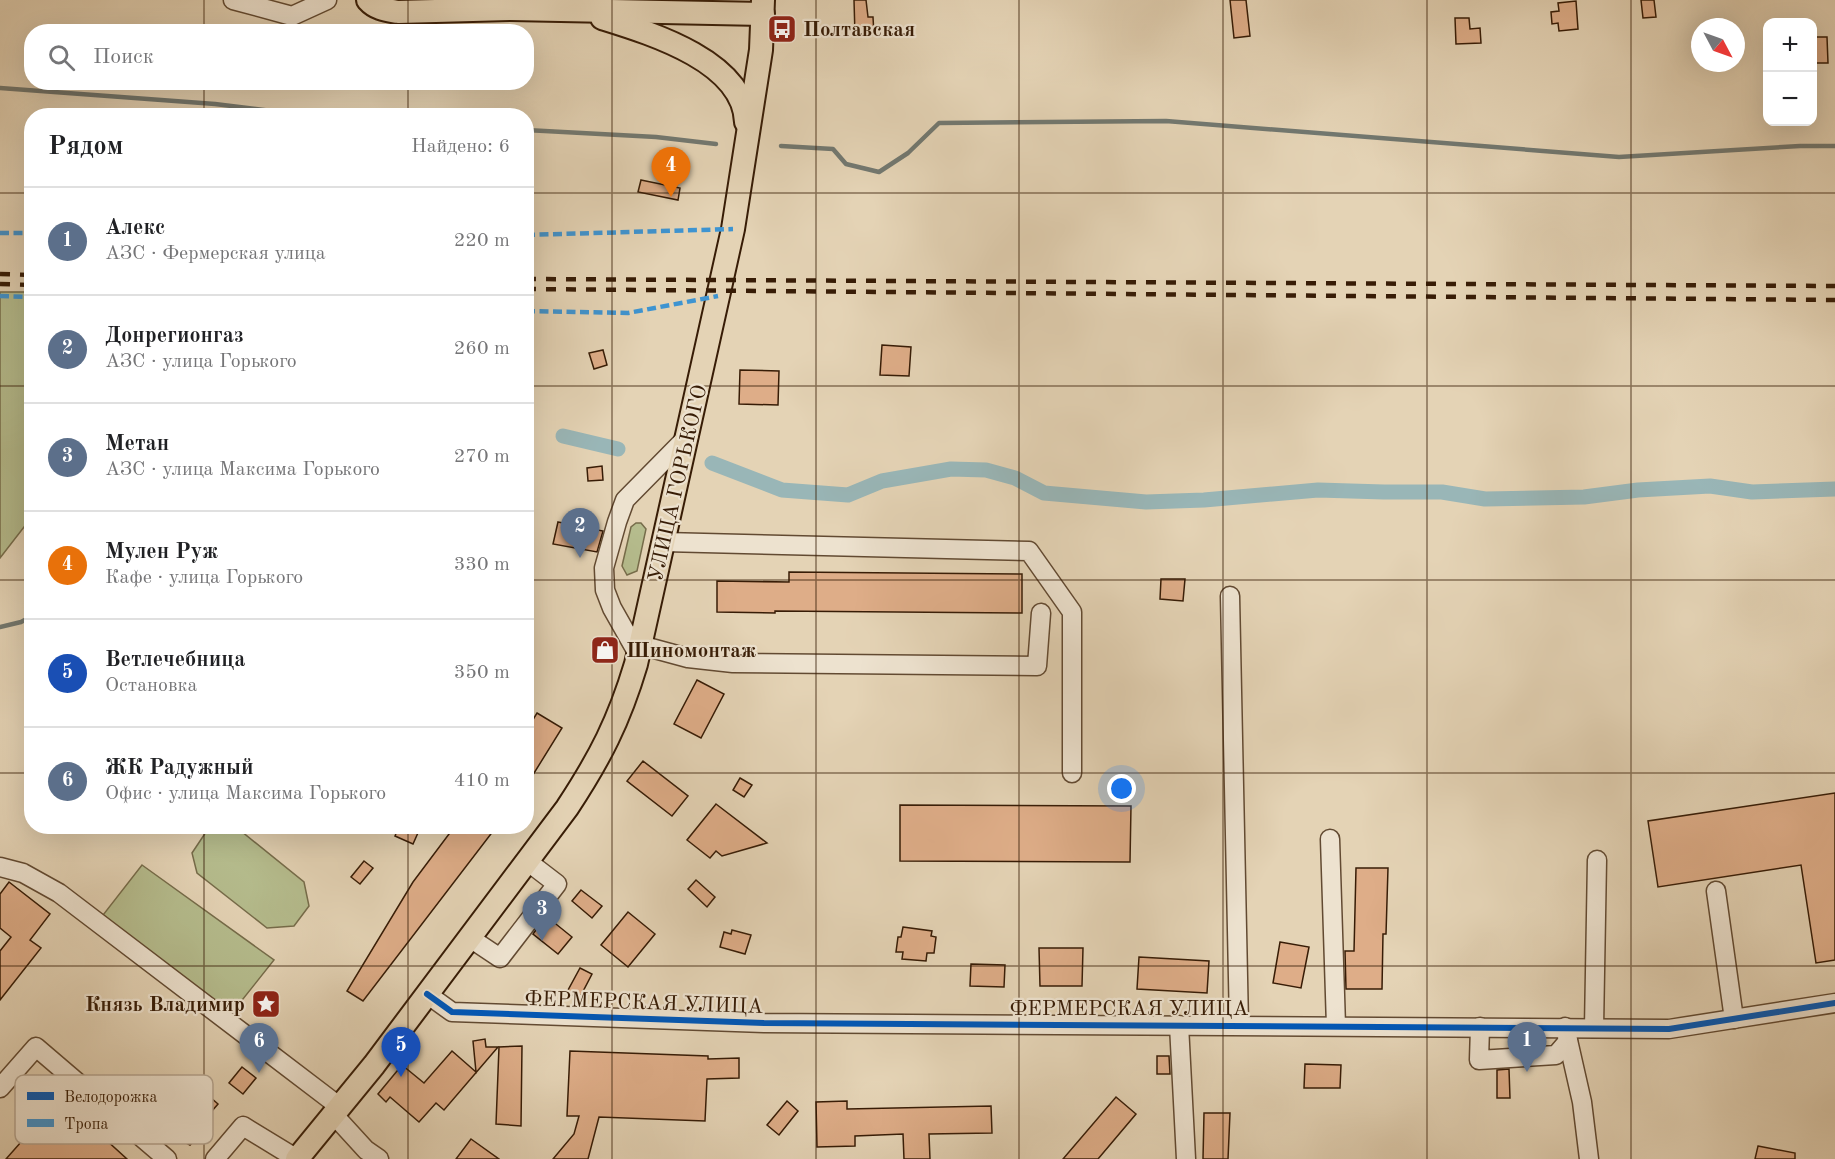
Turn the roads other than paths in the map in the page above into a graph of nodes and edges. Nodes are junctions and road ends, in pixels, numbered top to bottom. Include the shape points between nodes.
1 (233, 0) edge
2 (327, 0) edge
3 (368, 0) edge
4 (509, 4) edge
5 (763, 7) edge
6 (559, 10) junction
7 (747, 144) junction
8 (688, 435) junction
9 (664, 542) junction
10 (1230, 597) dead end
11 (1041, 613) dead end
12 (639, 650) junction
13 (1072, 773) dead end
14 (1330, 839) dead end
15 (1598, 860) dead end
16 (527, 861) junction
17 (0, 867) edge
18 (1716, 891) dead end
19 (470, 938) junction
20 (427, 994) junction
21 (1835, 1003) edge
22 (1734, 1019) junction
23 (1179, 1025) junction
24 (1239, 1025) junction
25 (1335, 1026) junction
26 (1480, 1027) junction
27 (1594, 1028) junction
28 (1567, 1034) junction
29 (69, 1075) edge
30 (0, 1088) edge
31 (337, 1111) junction
32 (149, 1144) edge
33 (167, 1159) edge
34 (215, 1159) edge
35 (297, 1159) edge
36 (379, 1159) edge
37 (1186, 1159) edge
38 (1589, 1159) edge

1 - 2 street via 292,16
3 - 4 main road via 373,6 398,12
4 - 6 main road
5 - 6 main road
5 - 7 main road via 761,50
6 - 7 main road via 597,17 664,40 719,72 741,96
7 - 8 main road, УЛИЦА ГОРЬКОГО via 733,229
8 - 9 main road, УЛИЦА ГОРЬКОГО
8 - 12 street via 625,500 604,568 605,590 622,627
9 - 12 main road, УЛИЦА ГОРЬКОГО
9 - 13 street via 1029,551 1072,612
10 - 24 street
11 - 12 street via 1037,666 733,663
12 - 16 main road, УЛИЦА ГОРЬКОГО via 613,731 567,808
14 - 25 street
15 - 27 street
16 - 19 main road, УЛИЦА ГОРЬКОГО
16 - 19 street via 557,884 500,958
17 - 31 street via 23,873 59,893
18 - 22 street
19 - 20 main road, УЛИЦА ГОРЬКОГО
20 - 23 street, ФЕРМЕРСКАЯ УЛИЦА via 452,1012 764,1023
20 - 31 main road, УЛИЦА ГОРЬКОГО
21 - 22 street, ФЕРМЕРСКАЯ УЛИЦА
22 - 27 street, ФЕРМЕРСКАЯ УЛИЦА via 1669,1029
23 - 24 street, ФЕРМЕРСКАЯ УЛИЦА
23 - 37 street
24 - 25 street, ФЕРМЕРСКАЯ УЛИЦА
25 - 26 street, ФЕРМЕРСКАЯ УЛИЦА
26 - 28 street, ФЕРМЕРСКАЯ УЛИЦА
26 - 28 street via 1479,1060 1556,1055
27 - 28 street, ФЕРМЕРСКАЯ УЛИЦА
28 - 38 street
29 - 30 street via 36,1047
31 - 35 main road, УЛИЦА ГОРЬКОГО
31 - 36 street via 366,1150
32 - 33 street
34 - 35 street via 243,1126

